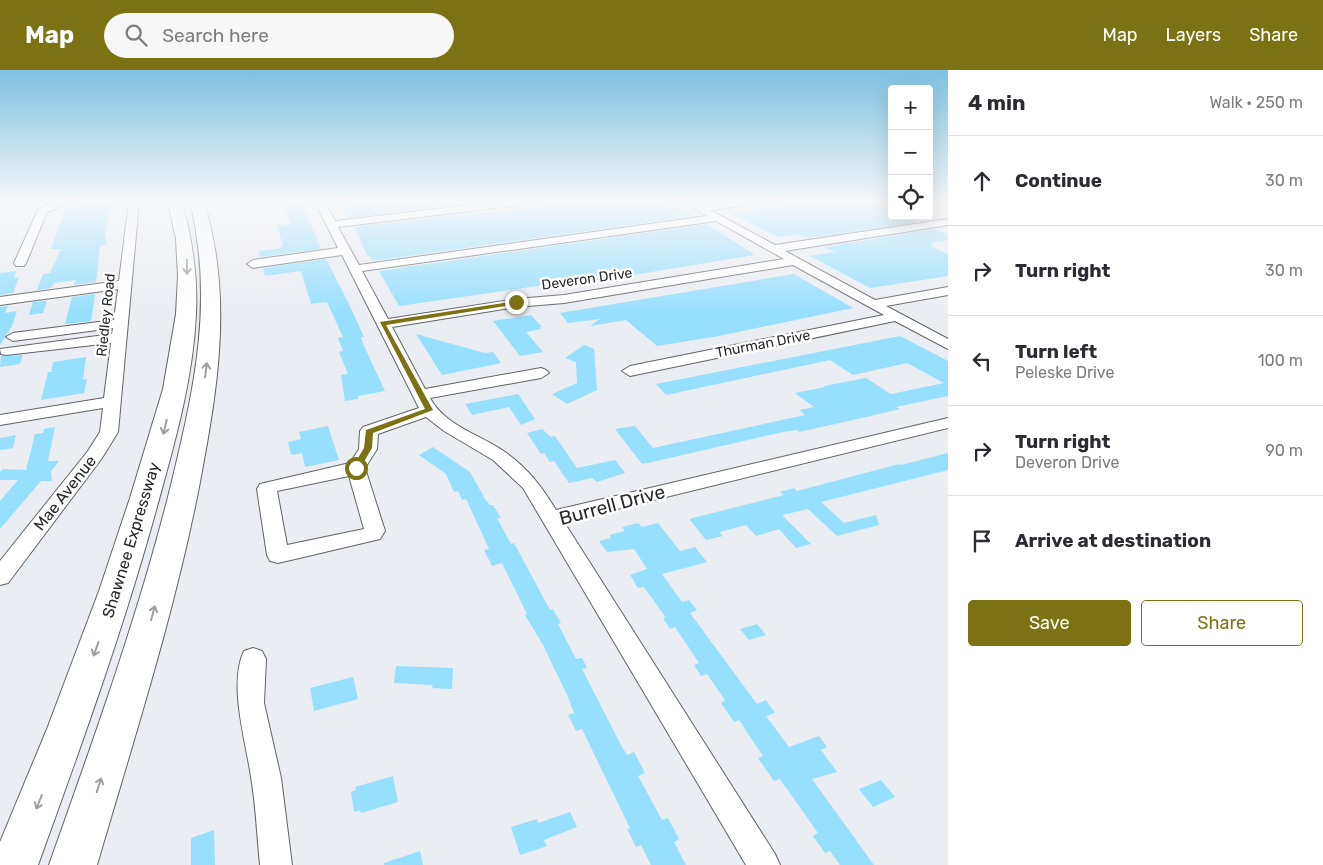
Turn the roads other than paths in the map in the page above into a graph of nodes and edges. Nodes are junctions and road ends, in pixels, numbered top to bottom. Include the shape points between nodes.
1 (30, 239) edge
2 (130, 239) edge
3 (184, 239) edge
4 (206, 239) edge
5 (339, 239) edge
6 (567, 239) edge
7 (756, 239) edge
8 (838, 239) edge
9 (774, 249) junction
10 (345, 251) junction
11 (795, 261) junction
12 (20, 263) dead end
13 (253, 264) dead end
14 (354, 269) junction
15 (125, 284) junction
16 (948, 291) edge
17 (0, 301) edge
18 (873, 304) junction
19 (897, 317) junction
20 (121, 323) junction
21 (382, 324) junction
22 (14, 337) dead end
23 (119, 338) junction
24 (948, 345) edge
25 (6, 351) dead end
26 (630, 371) dead end
27 (541, 373) dead end
28 (112, 402) junction
29 (424, 403) junction
30 (0, 420) edge
31 (948, 423) edge
32 (356, 468) junction
33 (551, 518) junction
34 (0, 577) edge
35 (253, 659) dead end
36 (14, 865) edge
37 (73, 865) edge
38 (276, 865) edge
39 (764, 865) edge

1 - 12 street
2 - 15 street, Riedley Road
3 -> 36 highway, Shawnee Expressway via 187,286 185,322 170,408 104,629
37 -> 4 highway via 148,632 182,503 208,356 211,299
5 - 10 street
6 - 14 street
7 - 9 street
8 - 9 street
9 - 11 street
10 - 13 street
10 - 14 street
11 - 18 street
11 - 21 street, Deveron Drive via 564,299 516,302
14 - 21 street
15 - 17 street
15 - 20 street, Riedley Road
16 - 18 street
18 - 19 street
19 - 24 street
19 - 26 street, Thurman Drive
20 - 22 street
20 - 23 street, Riedley Road
21 - 29 street
23 - 25 street
23 - 28 street, Riedley Road
27 - 29 street
28 - 30 street
28 - 34 street, Mae Avenue via 109,432 104,443
29 - 32 street via 369,432 368,448
29 - 33 street via 445,426 513,467 530,484
31 - 33 street, Burrell Drive
32 - 32 street via 267,489 278,555 373,534 375,531
33 - 39 street, Burrell Drive
35 - 38 street via 251,704 266,778

